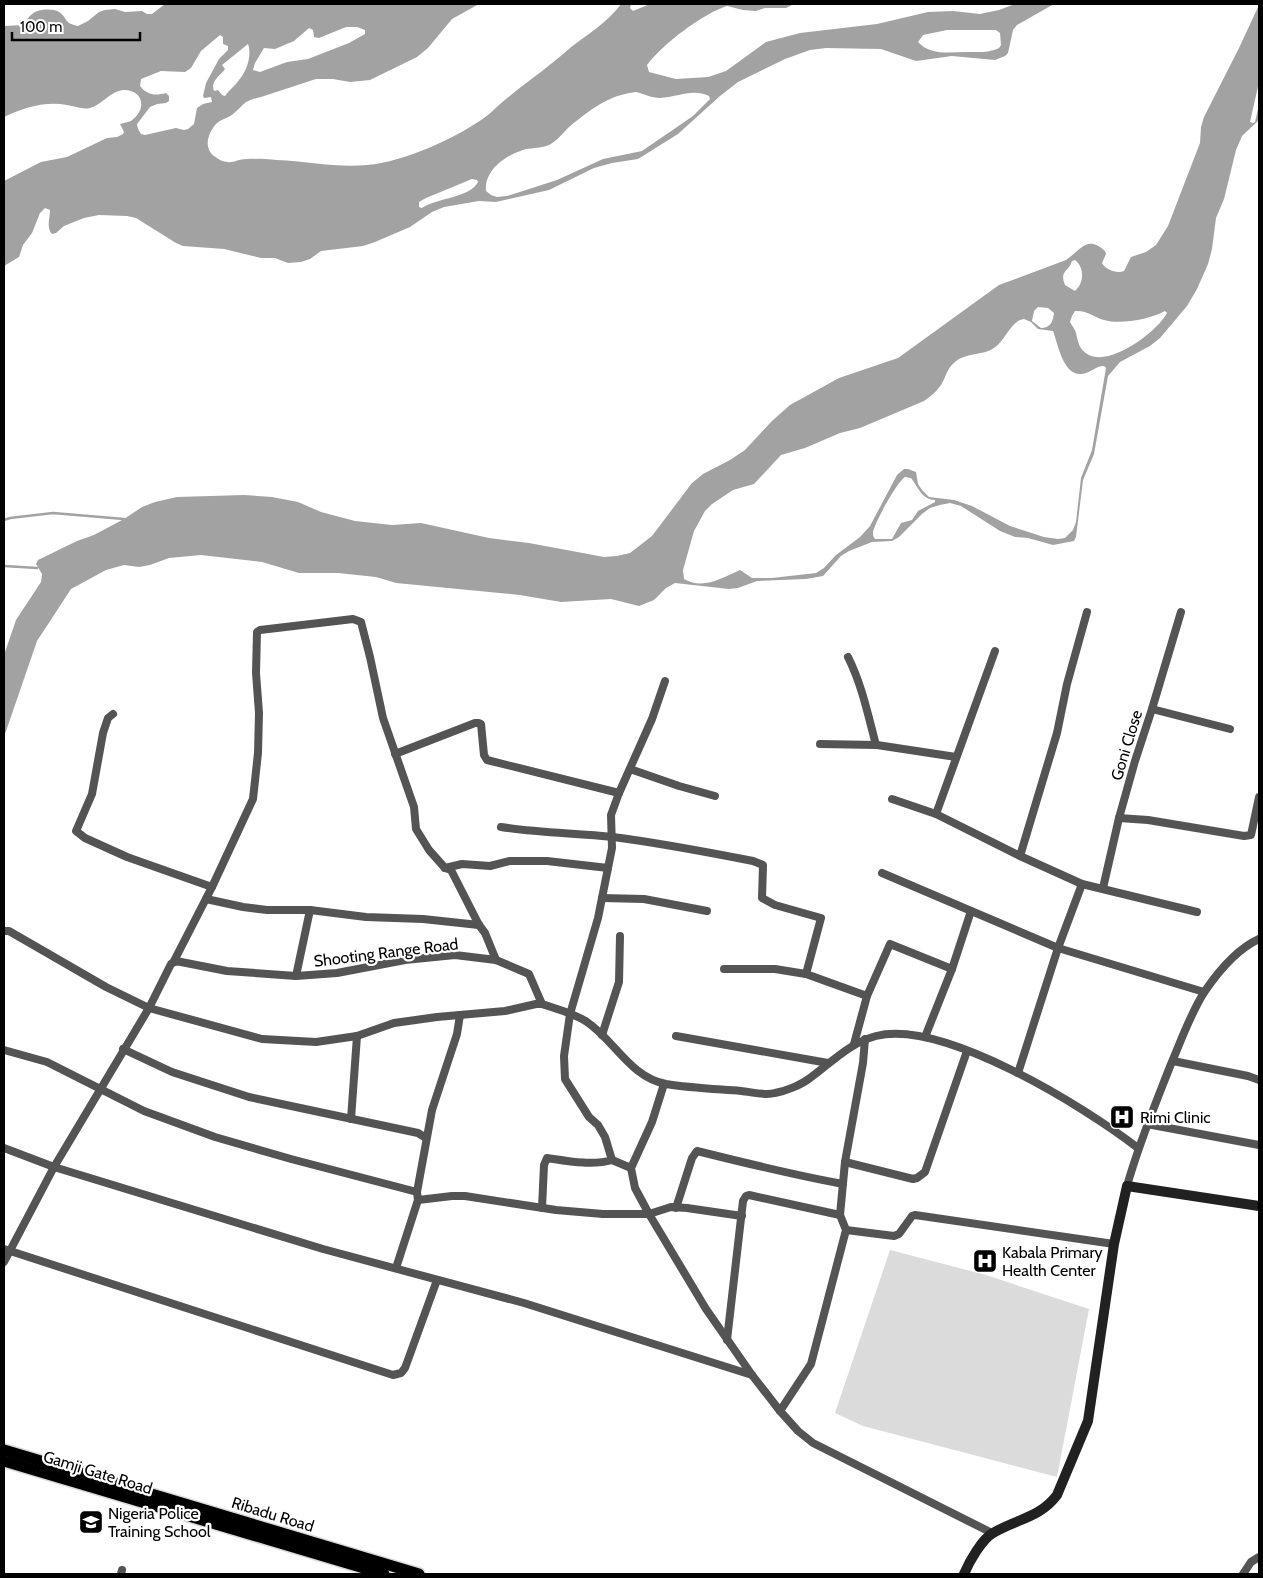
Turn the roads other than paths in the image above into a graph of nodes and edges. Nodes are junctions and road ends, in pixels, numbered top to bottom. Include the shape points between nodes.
1 (1087, 612) dead end
2 (1181, 612) dead end
3 (995, 651) dead end
4 (848, 657) dead end
5 (665, 681) dead end
6 (1152, 709) junction
7 (113, 714) dead end
8 (1230, 729) dead end
9 (820, 744) dead end
10 (876, 745) junction
11 (395, 754) junction
12 (956, 757) junction
13 (630, 769) junction
14 (619, 793) junction
15 (715, 796) dead end
16 (1259, 797) edge
17 (892, 799) dead end
18 (936, 814) junction
19 (1119, 818) junction
20 (502, 827) dead end
21 (611, 837) junction
22 (1020, 856) junction
23 (445, 868) junction
24 (608, 868) junction
25 (882, 873) dead end
26 (1082, 884) junction
27 (212, 887) junction
28 (1103, 888) junction
29 (602, 898) junction
30 (206, 899) junction
31 (310, 910) junction
32 (706, 911) dead end
33 (971, 911) junction
34 (1197, 912) dead end
35 (479, 925) junction
36 (4, 930) edge
37 (620, 936) dead end
38 (1259, 939) edge
39 (1058, 948) junction
40 (496, 960) junction
41 (174, 961) junction
42 (724, 969) dead end
43 (952, 969) junction
44 (806, 974) junction
45 (296, 976) junction
46 (1204, 992) junction
47 (867, 996) junction
48 (542, 1004) junction
49 (149, 1008) junction
50 (570, 1014) junction
51 (460, 1015) junction
52 (602, 1035) junction
53 (357, 1036) junction
54 (676, 1036) dead end
55 (926, 1037) junction
56 (865, 1039) junction
57 (854, 1044) junction
58 (123, 1049) junction
59 (4, 1050) edge
60 (967, 1051) junction
61 (1173, 1061) junction
62 (828, 1063) junction
63 (1018, 1073) junction
64 (1259, 1080) edge
65 (664, 1084) junction
66 (99, 1090) junction
67 (351, 1119) junction
68 (1147, 1124) junction
69 (426, 1138) junction
70 (1259, 1145) edge
71 (4, 1148) edge
72 (1138, 1148) junction
73 (612, 1160) junction
74 (845, 1162) junction
75 (54, 1166) junction
76 (631, 1168) junction
77 (843, 1184) junction
78 (1127, 1186) junction
79 (418, 1196) junction
80 (1259, 1206) edge
81 (542, 1208) junction
82 (676, 1208) junction
83 (649, 1214) junction
84 (840, 1215) junction
85 (742, 1216) junction
86 (846, 1230) junction
87 (1114, 1244) junction
88 (7, 1250) edge
89 (4, 1262) edge
90 (396, 1268) junction
91 (437, 1280) junction
92 (727, 1340) junction
93 (752, 1375) junction
94 (780, 1412) junction
95 (4, 1450) edge
96 (4, 1461) edge
97 (992, 1534) junction
98 (1259, 1557) edge
99 (384, 1574) edge
100 (419, 1574) edge
101 (964, 1574) edge
102 (1243, 1574) edge

1 - 22 street
2 - 6 street, Goni Close
3 - 12 street
4 - 10 street via 858,677
5 - 13 street
6 - 8 street
6 - 19 street, Goni Close
7 - 27 street via 108,718 103,733 92,794 76,831 127,857
9 - 10 street
10 - 12 street
11 - 14 street via 479,723 487,760
11 - 23 street via 414,807 416,829
11 - 27 street via 383,718 361,622 352,619 260,630 256,636 259,713 253,799
12 - 18 street
13 - 14 street
13 - 15 street
14 - 21 street via 611,815
16 - 19 street via 1251,835
17 - 18 street
18 - 22 street
19 - 28 street, Goni Close
20 - 21 street
21 - 24 street
21 - 44 street via 681,846 763,865 762,898 821,918
22 - 26 street
23 - 24 street via 462,864 490,866 510,861 547,860
23 - 35 street via 451,870
24 - 29 street
25 - 33 street
26 - 28 street
26 - 39 street
27 - 30 street
28 - 34 street
29 - 32 street via 644,899
29 - 50 street
30 - 31 street via 259,909
30 - 41 street
31 - 35 street
31 - 45 street
33 - 39 street
33 - 43 street
35 - 40 street
36 - 49 street
37 - 52 street via 620,982
38 - 46 street via 1226,965
39 - 46 street
39 - 63 street
40 - 45 street, Shooting Range Road via 455,955
40 - 48 street, Shooting Range Road via 529,974
41 - 45 street, Shooting Range Road via 227,971
41 - 49 street
42 - 44 street via 775,969
43 - 47 street via 890,944
43 - 55 street
44 - 47 street
46 - 61 street
47 - 57 street
48 - 50 street
48 - 51 street
49 - 53 street via 262,1039 316,1042
49 - 58 street
50 - 52 street via 586,1021
50 - 73 street via 564,1056 565,1080 589,1117 598,1125
51 - 53 street via 394,1023
51 - 69 street
52 - 65 street via 638,1072
53 - 67 street
54 - 62 street
55 - 56 street via 897,1034
55 - 60 street
56 - 57 street
56 - 74 street
57 - 62 street
58 - 66 street
58 - 67 street via 202,1083 249,1097
59 - 66 street via 47,1062
60 - 63 street
60 - 74 street via 925,1172 914,1179
61 - 64 street
61 - 68 street
62 - 65 street via 808,1080 774,1094
63 - 72 street via 1078,1106
65 - 76 street via 652,1122
66 - 75 street
66 - 79 street via 144,1111 215,1137
67 - 69 street
68 - 70 street
68 - 72 street
69 - 79 street
71 - 75 street
72 - 78 street
73 - 76 street
73 - 81 street via 594,1162 546,1158
74 - 77 street
75 - 88 street
75 - 90 street via 323,1249
76 - 83 street via 635,1188
77 - 82 street via 697,1151
77 - 84 street
78 - 80 street
78 - 87 street
79 - 81 street via 464,1196
79 - 90 street
81 - 83 street via 603,1214
82 - 83 street
82 - 85 street
83 - 92 street
84 - 85 street via 746,1196
84 - 86 street
85 - 92 street
86 - 87 street via 894,1236 915,1215
86 - 94 street via 811,1364
87 - 97 street via 1088,1421 1057,1495 1038,1513
88 - 89 street
88 - 91 street via 393,1375 406,1368
90 - 91 street
91 - 93 street via 524,1303
92 - 93 street
93 - 94 street
94 - 97 street via 813,1443
95 - 100 main road, Ribadu Road
96 - 99 main road, Gamji Gate Road
97 - 101 street
98 - 102 street

